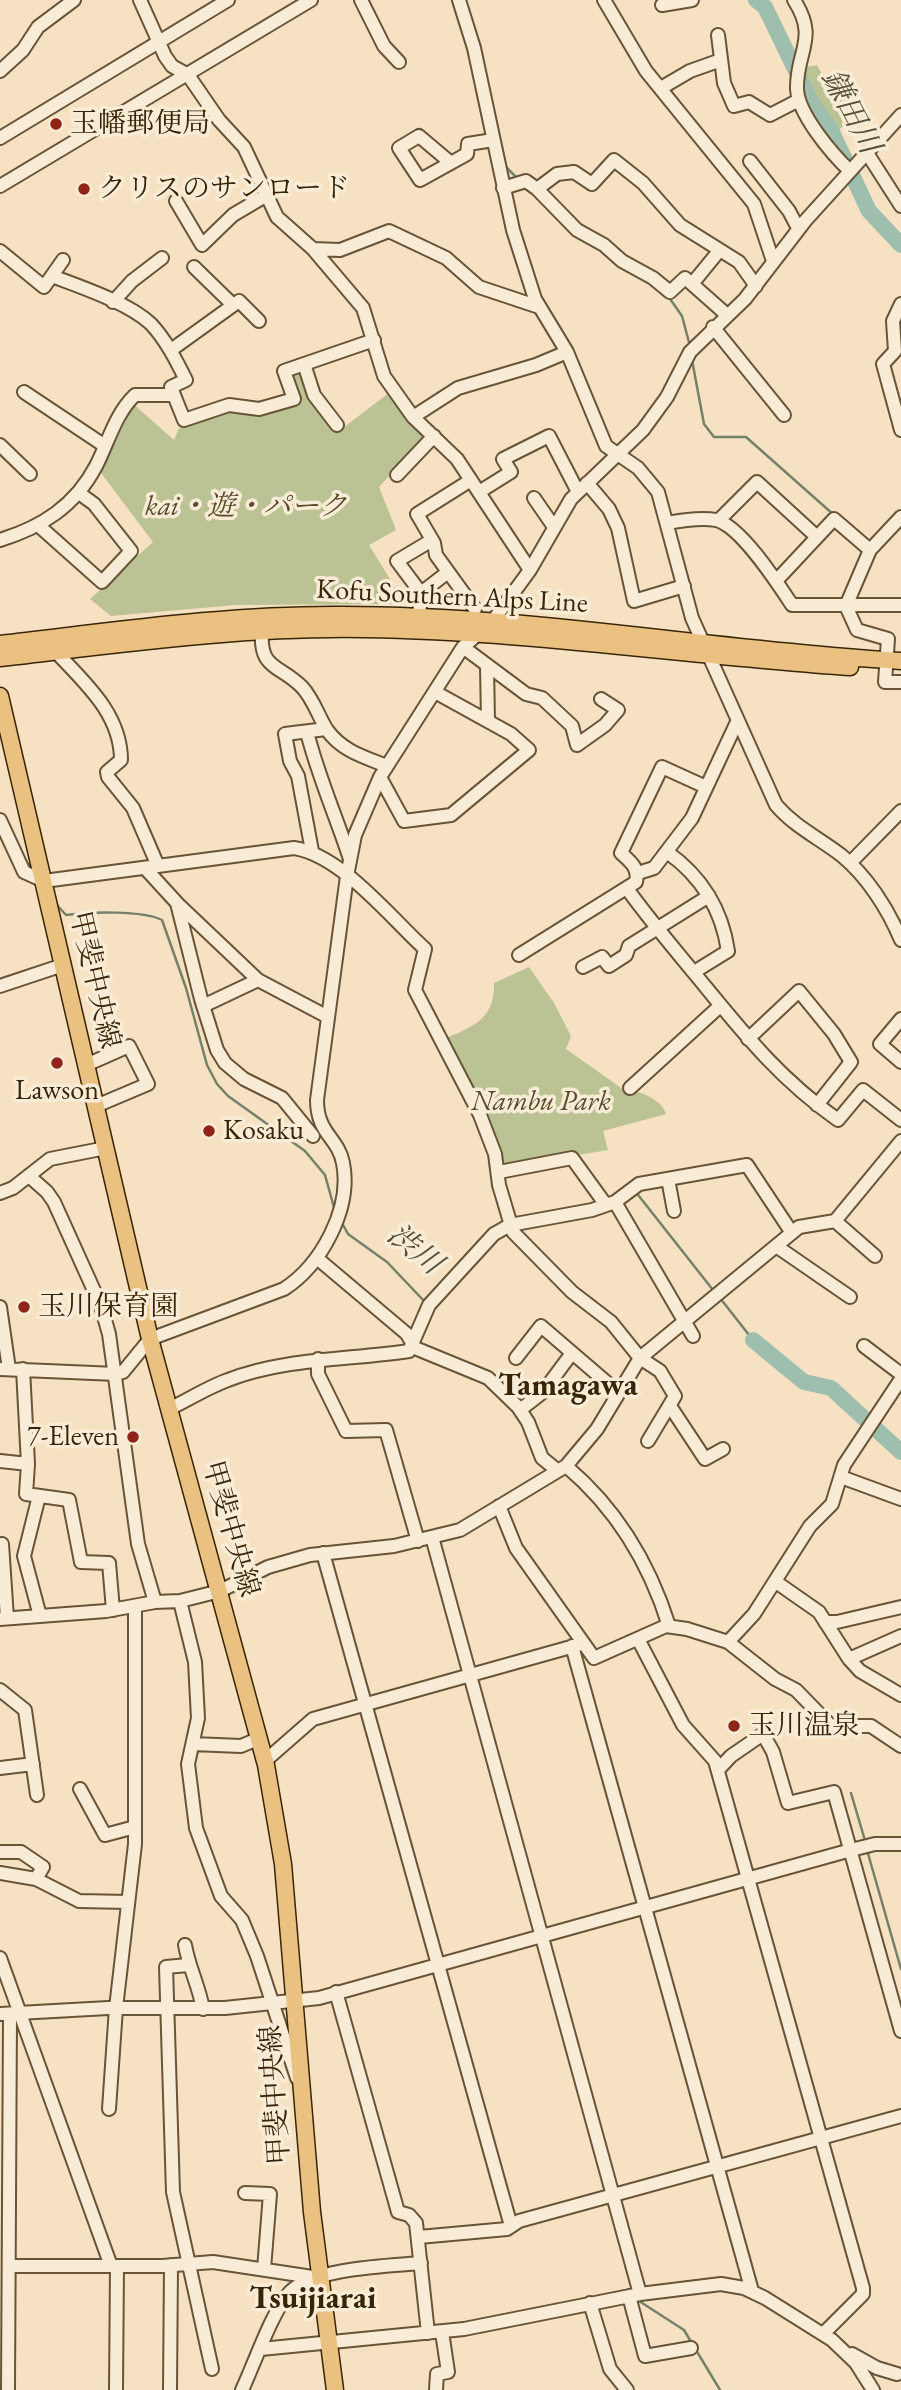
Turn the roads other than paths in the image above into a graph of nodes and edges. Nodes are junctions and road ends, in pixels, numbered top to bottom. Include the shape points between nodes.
1 (74, 0) edge
2 (141, 0) edge
3 (228, 0) edge
4 (311, 0) edge
5 (361, 0) edge
6 (459, 0) edge
7 (604, 0) edge
8 (692, 0) edge
9 (794, 0) edge
10 (662, 5) dead end
11 (718, 35) dead end
12 (159, 41) junction
13 (721, 60) junction
14 (399, 62) dead end
15 (0, 71) edge
16 (188, 75) junction
17 (661, 88) junction
18 (799, 100) junction
19 (901, 116) edge
20 (0, 138) edge
21 (493, 140) junction
22 (867, 153) junction
23 (750, 161) dead end
24 (451, 163) dead end
25 (850, 171) junction
26 (0, 186) edge
27 (503, 188) junction
28 (537, 189) junction
29 (265, 196) junction
30 (176, 201) dead end
31 (901, 206) edge
32 (798, 228) junction
33 (313, 249) junction
34 (0, 251) edge
35 (719, 251) junction
36 (162, 258) dead end
37 (63, 260) dead end
38 (774, 261) junction
39 (194, 267) dead end
40 (52, 276) junction
41 (692, 284) junction
42 (756, 286) junction
43 (113, 302) junction
44 (901, 304) edge
45 (233, 305) junction
46 (540, 307) junction
47 (727, 315) junction
48 (259, 321) dead end
49 (713, 327) junction
50 (374, 340) junction
51 (171, 351) junction
52 (567, 352) junction
53 (304, 364) junction
54 (24, 392) dead end
55 (174, 395) junction
56 (784, 415) dead end
57 (413, 417) junction
58 (337, 425) dead end
59 (901, 430) edge
60 (434, 436) junction
61 (0, 445) edge
62 (105, 446) junction
63 (617, 454) junction
64 (30, 474) dead end
65 (397, 475) dead end
66 (471, 480) junction
67 (583, 487) junction
68 (479, 492) junction
69 (79, 493) junction
70 (534, 498) dead end
71 (901, 517) edge
72 (719, 520) junction
73 (667, 523) junction
74 (37, 525) junction
75 (554, 527) junction
76 (817, 537) junction
77 (0, 540) edge
78 (432, 540) junction
79 (870, 550) junction
80 (530, 570) junction
81 (448, 572) junction
82 (776, 581) junction
83 (684, 586) junction
84 (421, 593) junction
85 (901, 605) edge
86 (846, 606) junction
87 (475, 609) dead end
88 (419, 617) junction
89 (492, 622) junction
90 (262, 630) junction
91 (477, 634) junction
92 (0, 644) edge
93 (901, 646) edge
94 (463, 647) junction
95 (705, 648) junction
96 (56, 652) junction
97 (0, 658) edge
98 (892, 661) edge
99 (487, 666) junction
100 (901, 682) edge
101 (435, 692) junction
102 (0, 696) edge
103 (600, 699) dead end
104 (488, 721) junction
105 (737, 722) junction
106 (326, 729) junction
107 (307, 732) junction
108 (384, 772) junction
109 (706, 787) junction
110 (901, 811) edge
111 (0, 820) edge
112 (312, 851) junction
113 (667, 852) junction
114 (350, 859) junction
115 (850, 863) junction
116 (151, 867) junction
117 (638, 873) junction
118 (347, 876) junction
119 (44, 881) junction
120 (628, 890) junction
121 (709, 896) junction
122 (177, 903) junction
123 (656, 928) junction
124 (901, 940) edge
125 (519, 955) dead end
126 (63, 965) junction
127 (583, 967) dead end
128 (694, 972) junction
129 (258, 980) junction
130 (0, 986) edge
131 (203, 1006) junction
132 (720, 1006) junction
133 (328, 1017) junction
134 (901, 1019) edge
135 (748, 1039) junction
136 (901, 1062) edge
137 (86, 1065) junction
138 (630, 1088) dead end
139 (817, 1105) junction
140 (96, 1106) junction
141 (901, 1120) edge
142 (313, 1136) dead end
143 (901, 1141) edge
144 (106, 1147) junction
145 (499, 1172) junction
146 (29, 1176) junction
147 (668, 1179) junction
148 (0, 1193) edge
149 (611, 1203) junction
150 (674, 1211) dead end
151 (835, 1221) junction
152 (510, 1225) junction
153 (792, 1233) junction
154 (776, 1246) junction
155 (876, 1255) dead end
156 (318, 1259) junction
157 (850, 1297) dead end
158 (0, 1307) edge
159 (684, 1322) junction
160 (693, 1336) dead end
161 (150, 1339) junction
162 (414, 1345) junction
163 (863, 1346) dead end
164 (572, 1353) junction
165 (516, 1358) dead end
166 (640, 1358) junction
167 (318, 1359) junction
168 (11, 1369) edge
169 (116, 1374) junction
170 (901, 1374) edge
171 (901, 1379) edge
172 (619, 1393) junction
173 (896, 1395) edge
174 (670, 1406) junction
175 (169, 1409) junction
176 (520, 1410) junction
177 (648, 1441) dead end
178 (723, 1449) dead end
179 (0, 1461) edge
180 (28, 1464) junction
181 (562, 1469) junction
182 (841, 1477) junction
183 (39, 1496) junction
184 (901, 1499) edge
185 (499, 1506) junction
186 (432, 1537) junction
187 (418, 1541) junction
188 (2, 1544) dead end
189 (323, 1553) junction
190 (25, 1559) junction
191 (3, 1562) junction
192 (776, 1582) junction
193 (220, 1591) junction
194 (180, 1601) junction
195 (155, 1602) junction
196 (135, 1606) junction
197 (901, 1608) edge
198 (113, 1610) junction
199 (40, 1616) junction
200 (4, 1618) edge
201 (825, 1622) junction
202 (669, 1626) junction
203 (901, 1636) edge
204 (638, 1639) junction
205 (728, 1642) junction
206 (577, 1645) junction
207 (849, 1659) junction
208 (470, 1674) junction
209 (0, 1690) edge
210 (901, 1695) edge
211 (7, 1702) edge
212 (365, 1703) junction
213 (260, 1738) junction
214 (193, 1744) junction
215 (901, 1746) edge
216 (265, 1761) junction
217 (1, 1764) edge
218 (33, 1764) junction
219 (718, 1770) junction
220 (80, 1789) dead end
221 (37, 1795) dead end
222 (135, 1827) junction
223 (901, 1844) edge
224 (851, 1850) junction
225 (0, 1852) edge
226 (0, 1873) edge
227 (36, 1879) junction
228 (748, 1879) junction
229 (128, 1902) junction
230 (645, 1907) junction
231 (542, 1935) junction
232 (185, 1945) dead end
233 (0, 1958) edge
234 (438, 1964) junction
235 (188, 1965) junction
236 (336, 1993) junction
237 (295, 2003) junction
238 (272, 2004) junction
239 (116, 2008) junction
240 (203, 2008) junction
241 (170, 2010) junction
242 (10, 2015) edge
243 (901, 2031) edge
244 (302, 2092) junction
245 (109, 2109) dead end
246 (901, 2116) edge
247 (821, 2137) junction
248 (718, 2168) junction
249 (245, 2193) dead end
250 (614, 2195) junction
251 (511, 2226) junction
252 (419, 2237) junction
253 (188, 2263) junction
254 (421, 2263) junction
255 (171, 2265) junction
256 (9, 2266) junction
257 (114, 2266) junction
258 (264, 2269) junction
259 (319, 2278) junction
260 (752, 2291) junction
261 (634, 2295) junction
262 (590, 2303) junction
263 (442, 2332) junction
264 (428, 2333) junction
265 (823, 2334) junction
266 (328, 2344) junction
267 (691, 2348) dead end
268 (261, 2349) junction
269 (845, 2351) junction
270 (212, 2369) dead end
271 (899, 2373) edge
272 (870, 2389) edge
273 (8, 2390) edge
274 (116, 2390) edge
275 (170, 2390) edge
276 (242, 2390) edge
277 (335, 2390) edge
278 (436, 2390) edge
279 (627, 2390) edge

1 - 15 street via 38,27 23,50
2 - 12 street
3 - 12 street
4 - 16 street
5 - 14 street via 384,46
6 - 21 street
7 - 17 street via 626,41
8 - 10 street
9 - 18 street via 808,29 798,78
11 - 13 street
12 - 16 street via 172,66
12 - 20 street
13 - 17 street
13 - 18 street via 734,106 749,102 770,115
16 - 26 street
16 - 29 street via 244,147
17 - 38 street via 754,204
18 - 25 street via 822,141
19 - 22 street
21 - 24 street via 468,144 467,154
21 - 27 street
22 - 25 street
22 - 31 street
23 - 32 street
25 - 32 street
27 - 28 street via 526,181
27 - 46 street via 526,275
28 - 35 street via 557,174 574,172 592,184 614,160 643,183 680,225
28 - 41 street via 578,230 670,292 685,278
29 - 30 street via 233,215 202,245
29 - 33 street via 277,217
32 - 38 street
33 - 46 street via 340,250 389,231 446,258 479,287
33 - 50 street via 363,308
34 - 40 street via 44,287
35 - 41 street
35 - 42 street via 739,262
36 - 43 street
37 - 40 street
38 - 42 street
39 - 45 street
40 - 43 street
41 - 47 street
42 - 47 street
43 - 51 street via 151,325
44 - 59 street via 893,321 895,351 883,364
45 - 48 street via 239,301
45 - 51 street
46 - 52 street
47 - 49 street
49 - 56 street
49 - 63 street via 690,352 655,415
50 - 53 street
50 - 57 street via 384,376
51 - 55 street via 186,380 171,387
52 - 57 street via 458,388
52 - 63 street via 607,446
53 - 55 street via 284,371 294,400 275,406 229,405 184,420
53 - 58 street via 314,395
54 - 62 street
55 - 62 street via 135,395
57 - 60 street
60 - 65 street
60 - 66 street
61 - 64 street
62 - 69 street
63 - 67 street
63 - 73 street via 650,479
66 - 68 street
66 - 78 street via 417,514
67 - 68 street via 549,436 503,459 511,472
67 - 75 street
67 - 83 street via 608,509 618,528 634,601
68 - 80 street
69 - 74 street via 67,507
69 - 74 street via 94,504 131,551 102,582
70 - 75 street
71 - 79 street
72 - 73 street
72 - 76 street via 757,482
72 - 82 street via 760,557
73 - 83 street
74 - 77 street
75 - 80 street
76 - 79 street via 834,519
76 - 82 street
78 - 81 street
78 - 84 street via 397,561
79 - 86 street
80 - 89 street
81 - 84 street
81 - 87 street
82 - 86 street via 792,605
83 - 95 street
84 - 88 street
85 - 86 street
86 - 98 street via 856,631 888,639
88 - 89 main road, Kofu Southern Alps Line
88 - 92 main road, Kofu Southern Alps Line via 259,617
89 - 91 street
89 - 95 main road, Kofu Southern Alps Line
90 - 91 main road, Kofu Southern Alps Line
90 - 96 main road, Kofu Southern Alps Line
90 - 106 street via 261,649 271,667 301,686
91 - 94 street
91 - 95 main road, Kofu Southern Alps Line
93 - 98 street
94 - 99 street
94 - 101 street
95 - 98 main road, Kofu Southern Alps Line
95 - 105 street
96 - 97 main road, Kofu Southern Alps Line
96 - 116 street via 99,697 111,720 121,760 107,777 133,808
98 - 100 street via 885,682
99 - 103 street via 526,694 542,698 572,726 578,745 618,710
99 - 104 street
101 - 104 street
101 - 108 street
102 - 119 main road, 甲斐中央線
104 - 108 street via 529,750 451,815 404,821
105 - 109 street
105 - 115 street via 776,805 800,829
106 - 107 street
106 - 108 street via 350,752
107 - 112 street via 285,734
107 - 114 street
108 - 114 street via 355,835
109 - 113 street via 692,818
109 - 117 street via 662,767 621,853
110 - 115 street
111 - 119 street via 24,872
112 - 116 street via 294,848
112 - 118 street
113 - 117 street via 654,868
113 - 121 street via 685,864
114 - 118 street
115 - 124 street via 875,894
116 - 119 street
116 - 122 street
117 - 120 street
118 - 133 street
118 - 145 street via 425,949 415,990 480,1115
119 - 126 main road, 甲斐中央線
120 - 123 street
120 - 125 street
121 - 123 street
121 - 128 street via 724,925 727,951
122 - 129 street
122 - 131 street
123 - 127 street via 609,966 603,957
123 - 128 street
126 - 130 street
126 - 137 main road, 甲斐中央線
128 - 132 street
129 - 131 street
129 - 133 street
131 - 142 street via 225,1063 244,1079 282,1098
132 - 135 street
132 - 138 street
133 - 156 street via 317,1114 339,1152 344,1182 340,1208
134 - 136 street via 880,1044
135 - 139 street via 773,1068
135 - 139 street via 799,991 851,1062
137 - 140 main road, 甲斐中央線
137 - 140 street via 129,1046 148,1084
139 - 141 street via 838,1120 863,1090
140 - 144 main road, 甲斐中央線
143 - 151 street
144 - 146 street via 50,1159
144 - 161 main road, 甲斐中央線
145 - 149 street via 572,1158
145 - 152 street
146 - 148 street
146 - 169 street via 54,1202 101,1306
147 - 149 street via 639,1184
147 - 150 street
147 - 153 street via 747,1165
149 - 152 street
149 - 159 street
151 - 153 street via 799,1227
151 - 155 street
152 - 162 street via 494,1234 429,1305
152 - 166 street via 572,1292 611,1322
153 - 154 street
154 - 157 street
154 - 159 street
156 - 161 street via 303,1277 284,1289
156 - 162 street via 407,1334
158 - 168 street
159 - 160 street
159 - 166 street
161 - 169 street
161 - 175 main road, 甲斐中央線
162 - 167 street via 410,1351
162 - 176 street via 488,1378
163 - 170 street
164 - 165 street via 541,1326
164 - 172 street
164 - 176 street via 544,1392
166 - 172 street
166 - 174 street via 660,1371 675,1396
167 - 175 street via 229,1380
167 - 187 street via 318,1374 346,1431 386,1430
168 - 169 street
168 - 180 street
169 - 195 street via 138,1544
171 - 173 street
172 - 181 street via 597,1429
173 - 182 street via 870,1424
174 - 177 street
174 - 178 street via 705,1459
175 - 193 main road, 甲斐中央線
176 - 181 street via 542,1458
179 - 180 street
180 - 183 street via 26,1494
181 - 185 street
181 - 202 street via 604,1502 621,1523 659,1593
182 - 184 street
182 - 192 street via 832,1504 810,1526
183 - 190 street
183 - 198 street via 69,1500 81,1562 109,1563
185 - 186 street via 460,1530
185 - 206 street via 516,1548
186 - 187 street
186 - 208 street
187 - 189 street
188 - 191 street
189 - 193 street via 268,1567
189 - 212 street
190 - 191 street
190 - 199 street
191 - 200 street
192 - 201 street via 812,1605
192 - 205 street
193 - 194 street
193 - 213 main road, 甲斐中央線
194 - 195 street
194 - 214 street via 195,1662 198,1718
195 - 196 street
196 - 198 street
196 - 222 street
197 - 201 street
198 - 199 street
199 - 200 street
201 - 207 street
202 - 204 street
202 - 205 street
203 - 207 street
204 - 206 street via 594,1658
204 - 219 street via 683,1725
205 - 215 street via 775,1679 796,1689 831,1726 871,1726
206 - 208 street
206 - 230 street
207 - 210 street via 860,1671
208 - 212 street
208 - 231 street
209 - 211 street
211 - 218 street via 25,1710
212 - 216 street via 313,1719
212 - 234 street
213 - 214 street via 241,1746
213 - 216 main road, 甲斐中央線
214 - 238 street via 188,1780 196,1828 221,1896 242,1920
216 - 237 main road, 甲斐中央線 via 283,1864
217 - 218 street
218 - 221 street
219 - 224 street via 764,1734 774,1752 788,1803 834,1792
219 - 228 street
220 - 222 street via 106,1835
222 - 229 street
223 - 224 street
224 - 228 street
224 - 243 street
225 - 227 street via 21,1852 43,1867
226 - 227 street
227 - 229 street via 79,1901
228 - 230 street
228 - 247 street
229 - 239 street
230 - 231 street
230 - 248 street
231 - 234 street
231 - 250 street
232 - 235 street
233 - 242 street
234 - 236 street
234 - 251 street
235 - 240 street via 200,1987
235 - 241 street via 166,1966
236 - 237 street
236 - 252 street via 397,2212 410,2215
237 - 238 street
237 - 244 main road, 甲斐中央線
238 - 240 street
238 - 244 street
239 - 241 street
239 - 242 street
239 - 245 street
240 - 241 street
241 - 253 street via 173,2192
242 - 256 street
242 - 257 street
244 - 259 main road, 甲斐中央線
246 - 247 street
247 - 248 street
247 - 265 street via 863,2288 863,2294
248 - 250 street
248 - 260 street
249 - 258 street via 270,2194
250 - 251 street
250 - 261 street
251 - 252 street
252 - 254 street
253 - 255 street
253 - 258 street
253 - 270 street
254 - 259 street via 367,2267
254 - 264 street
255 - 257 street
255 - 275 street
256 - 257 street
256 - 273 street
257 - 274 street
258 - 259 street
259 - 266 main road, 甲斐中央線
259 - 268 street via 299,2284 285,2297
260 - 261 street via 721,2284
260 - 265 street
261 - 262 street
261 - 267 street via 645,2356
262 - 263 street
262 - 279 street via 610,2369
263 - 264 street
263 - 278 street via 447,2372 437,2374
264 - 266 street
265 - 269 street
266 - 268 street
266 - 277 main road, 甲斐中央線
268 - 276 street
269 - 271 street via 877,2368
269 - 272 street
271 - 272 street

